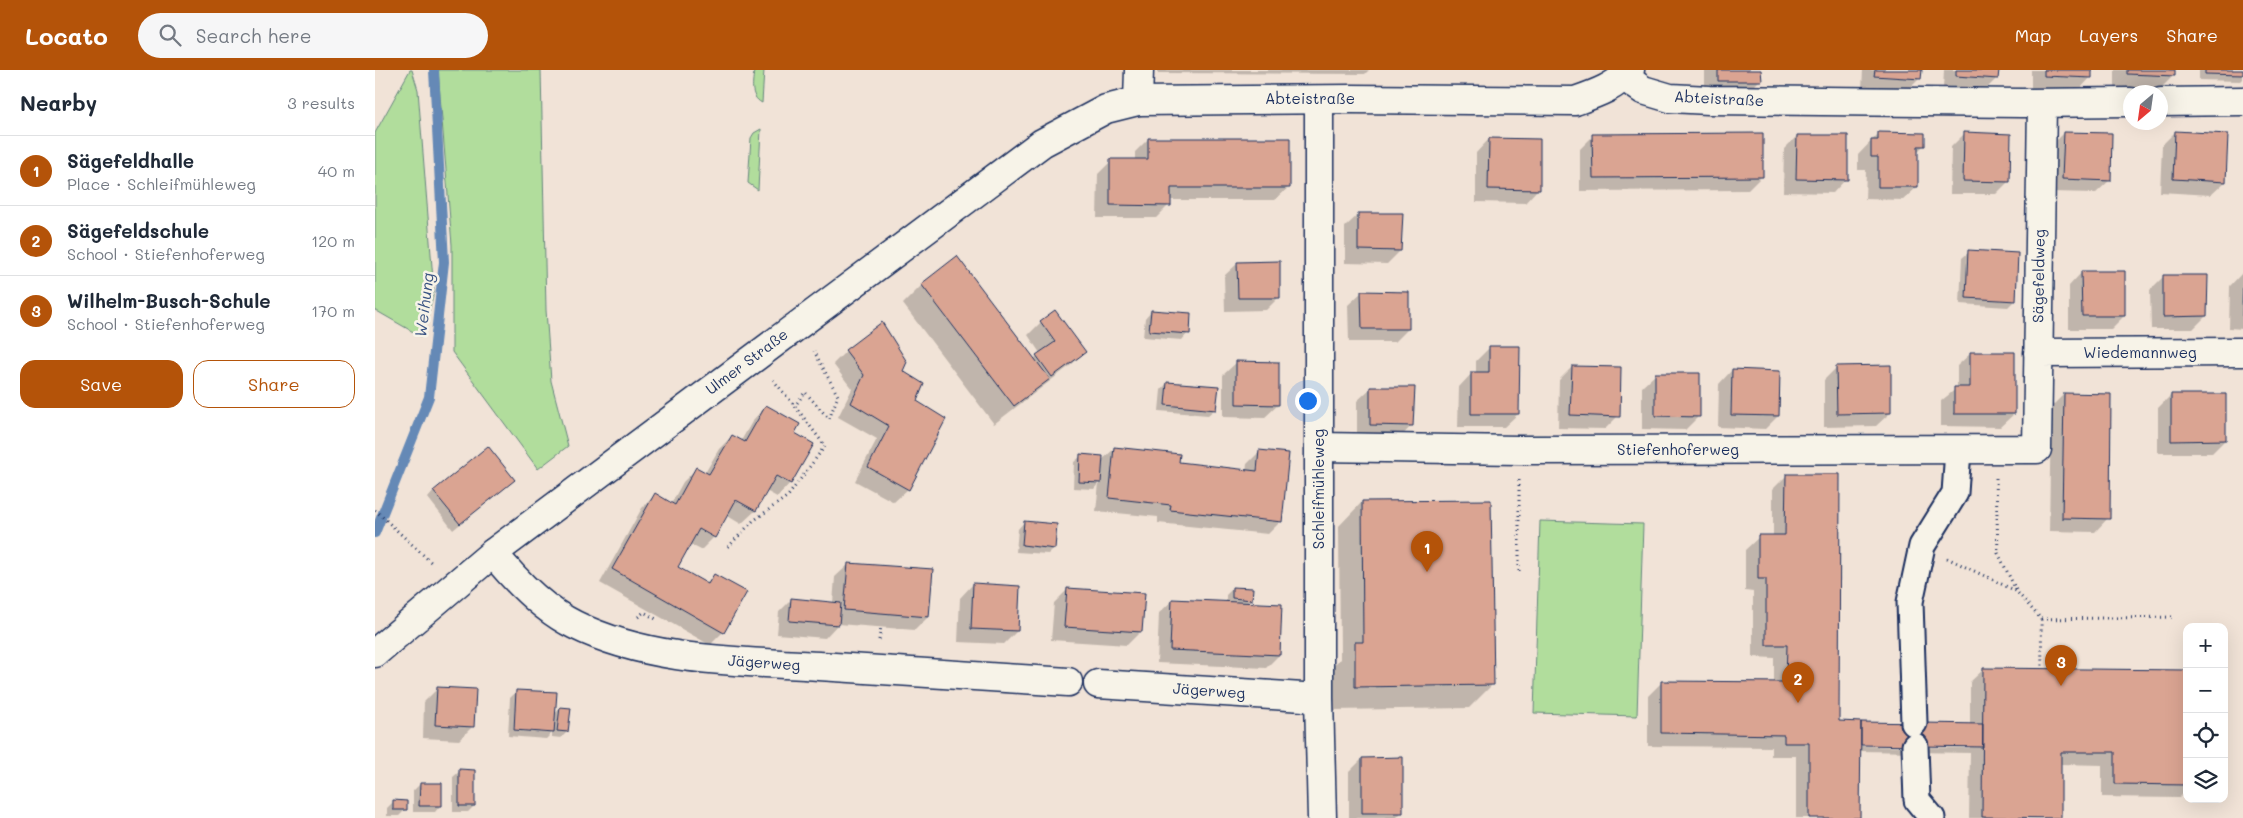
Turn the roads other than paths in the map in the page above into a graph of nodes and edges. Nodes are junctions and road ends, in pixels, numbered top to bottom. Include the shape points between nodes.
1 (1139, 70) edge
2 (1627, 74) edge
3 (1319, 100) junction
4 (1138, 101) junction
5 (2243, 101) edge
6 (2123, 102) edge
7 (2168, 102) edge
8 (2042, 103) junction
9 (2243, 352) edge
10 (2038, 353) junction
11 (1319, 447) junction
12 (2037, 449) joint
13 (1958, 450) junction
14 (493, 553) junction
15 (375, 653) edge
16 (1068, 682) dead end
17 (1098, 684) dead end
18 (1319, 698) junction
19 (1322, 818) edge
20 (1932, 818) edge

1 - 4 street
2 - 3 street, Abteistraße via 1603,91 1575,101
2 - 8 street, Abteistraße via 1643,90 1680,98 1779,102
3 - 4 street, Abteistraße
3 - 11 street, Schleifmühleweg
4 - 14 street, Ulmer Straße via 1106,109 1042,143
5 - 7 street
6 - 8 street, Abteistraße
8 - 10 street, Sägefeldweg
9 - 10 street, Wiedemannweg
10 - 12 street, Sägefeldweg
11 - 13 street, Stiefenhoferweg
11 - 18 street, Schleifmühleweg
12 - 13 street, Stiefenhoferweg
13 - 20 street via 1955,493 1922,546 1910,602 1917,800
14 - 15 street, Ulmer Straße
14 - 16 street, Jägerweg via 540,601 573,624 628,646 701,658
17 - 18 street, Jägerweg
18 - 19 street, Schleifmühleweg

